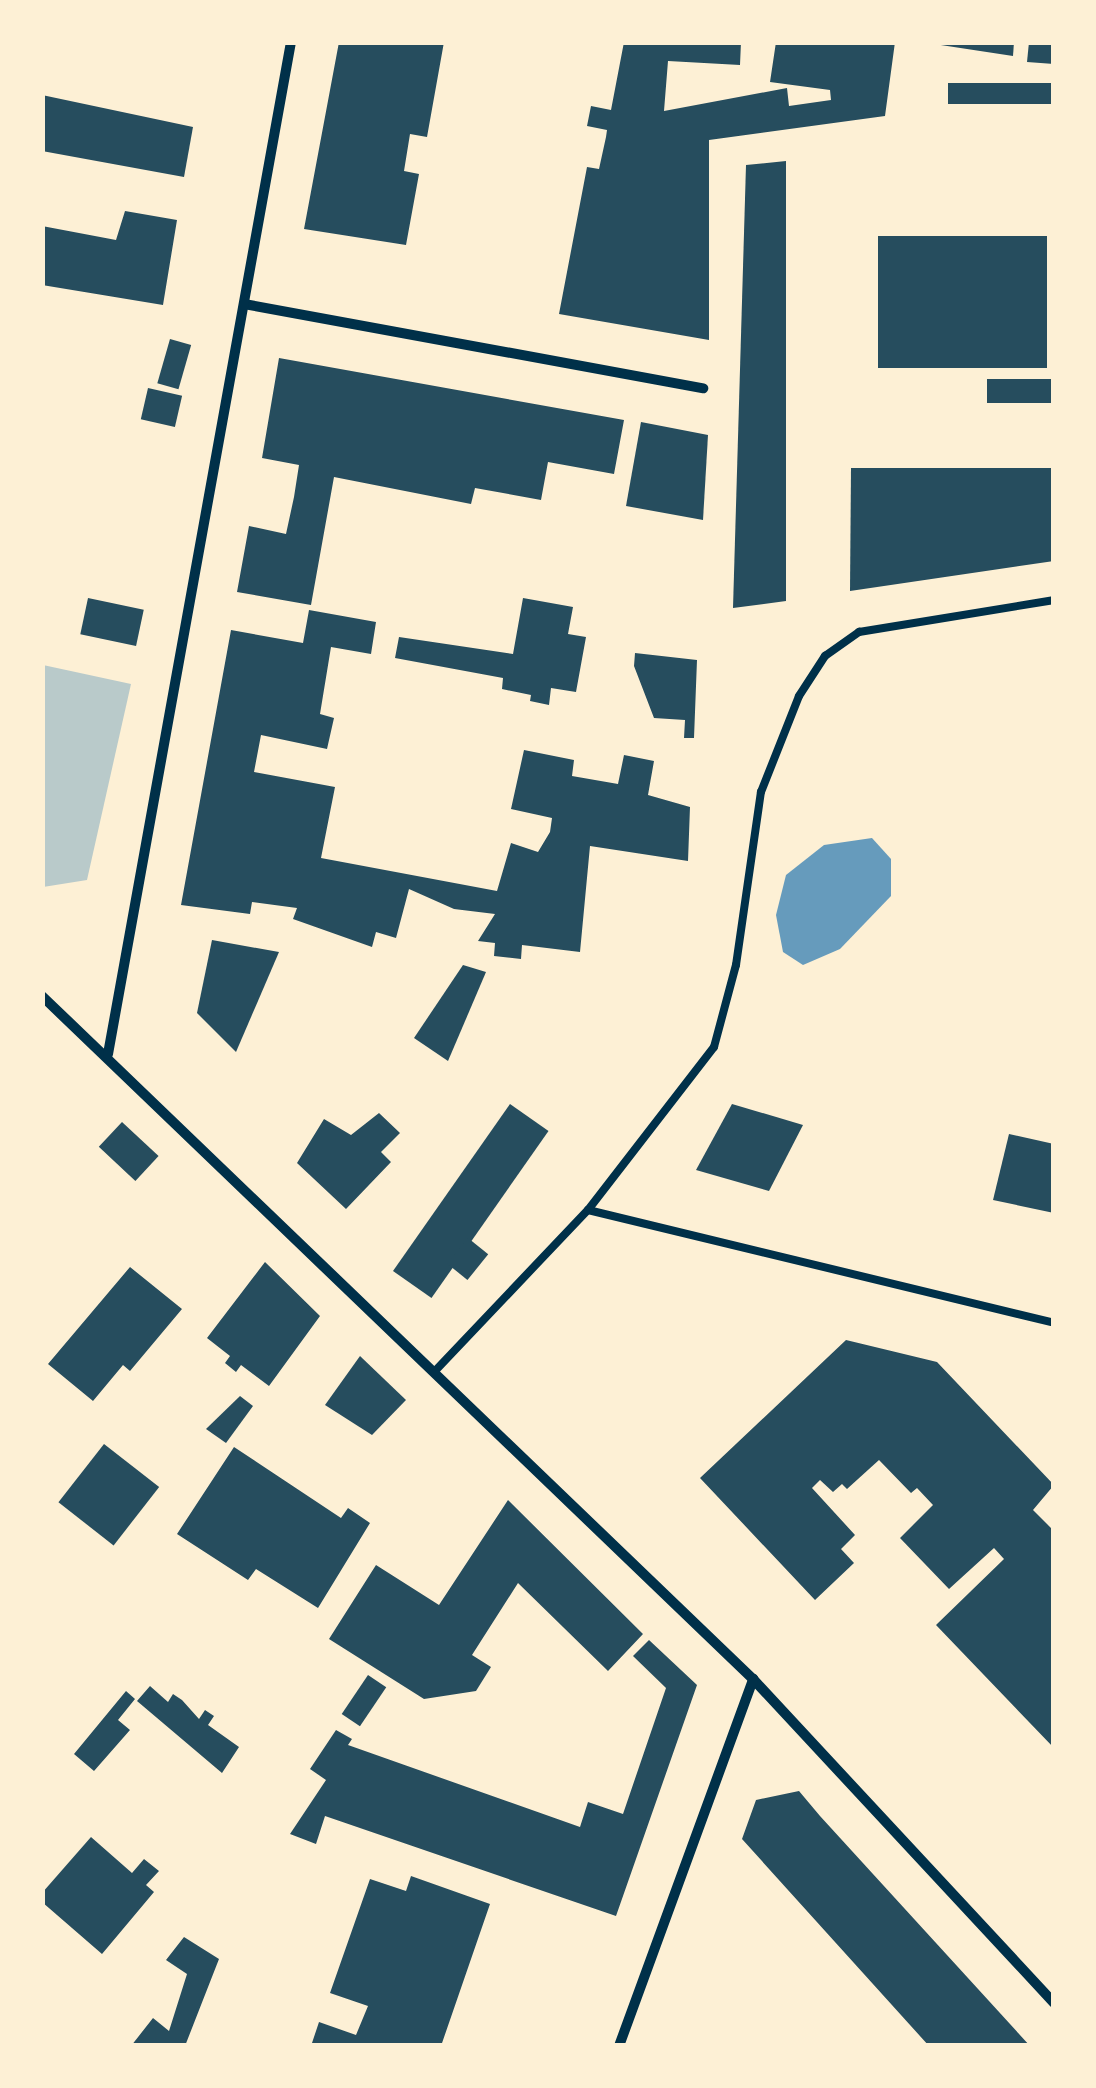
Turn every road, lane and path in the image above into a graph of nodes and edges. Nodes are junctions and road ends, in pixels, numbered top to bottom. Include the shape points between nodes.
1 (291, 42) edge
2 (244, 304) junction
3 (703, 388) dead end
4 (1054, 600) edge
5 (42, 996) edge
6 (108, 1054) junction
7 (588, 1210) junction
8 (1054, 1323) edge
9 (435, 1371) junction
10 (754, 1679) junction
11 (1054, 2004) edge
12 (619, 2046) edge

1 - 2 street
2 - 3 street
2 - 6 street
4 - 7 lane via 860,632 825,656 799,696 761,792 736,965 714,1046
5 - 6 street
6 - 9 street
7 - 8 lane
7 - 9 lane
9 - 10 street
10 - 11 street
10 - 12 street

